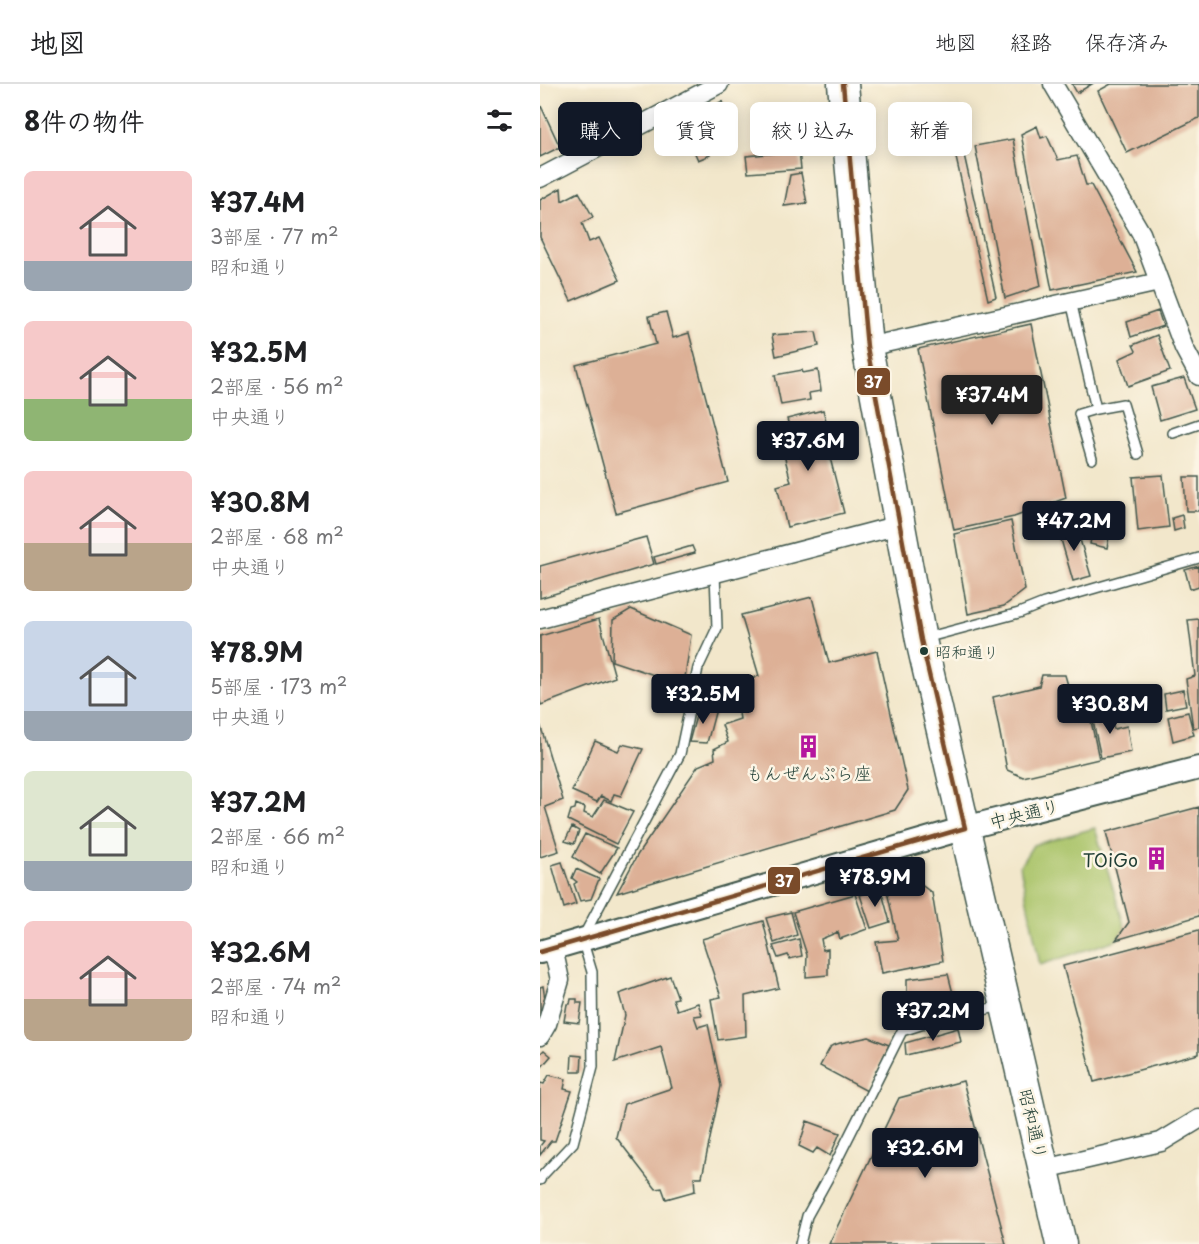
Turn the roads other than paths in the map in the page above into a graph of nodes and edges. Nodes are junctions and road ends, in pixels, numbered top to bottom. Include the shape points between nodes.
1 (719, 84) edge
2 (843, 84) edge
3 (1053, 84) edge
4 (540, 178) edge
5 (1159, 282) junction
6 (1071, 302) junction
7 (867, 347) junction
8 (1199, 376) edge
9 (1096, 409) junction
10 (1199, 424) edge
11 (1173, 433) dead end
12 (1138, 454) dead end
13 (1092, 459) dead end
14 (899, 525) junction
15 (1199, 558) edge
16 (715, 573) junction
17 (540, 619) edge
18 (921, 639) junction
19 (1199, 768) edge
20 (964, 828) junction
21 (582, 939) junction
22 (546, 950) edge
23 (1006, 1005) junction
24 (540, 1035) edge
25 (1199, 1119) edge
26 (1045, 1169) junction
27 (540, 1180) edge
28 (800, 1244) edge
29 (1061, 1244) edge

1 - 4 street
2 - 7 highway, 昭和通り
3 - 5 street via 1141,233
5 - 6 street
5 - 8 street
6 - 7 street
6 - 9 lane
7 - 14 highway, 昭和通り
9 - 12 lane via 1123,404
9 - 13 lane via 1079,414
10 - 11 lane
14 - 16 street
14 - 18 highway, 昭和通り
15 - 18 lane
16 - 17 street
16 - 21 lane via 717,628 698,668 680,754
18 - 20 highway, 昭和通り
19 - 20 street, 中央通り
20 - 21 street, 中央通り
20 - 23 highway, 昭和通り
21 - 22 street, 中央通り
21 - 27 lane via 592,972 593,1067 573,1143
22 - 24 street via 560,980
23 - 26 highway, 昭和通り
23 - 28 lane via 902,1031 807,1216
25 - 26 street via 1161,1142
26 - 29 highway, 昭和通り

